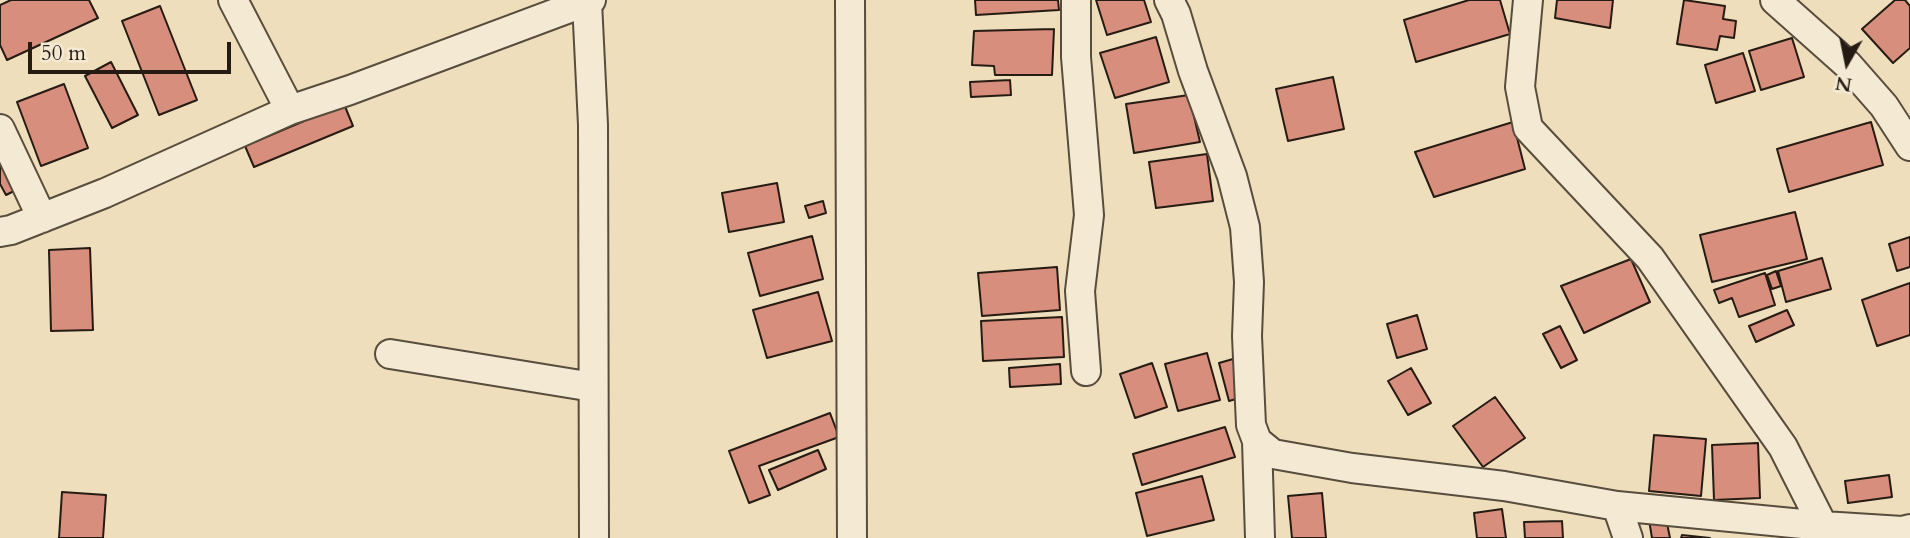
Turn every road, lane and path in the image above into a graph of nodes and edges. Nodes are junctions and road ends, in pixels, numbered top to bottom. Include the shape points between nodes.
1 (233, 0) edge
2 (850, 0) edge
3 (1076, 0) edge
4 (1169, 0) edge
5 (1528, 0) edge
6 (1774, 0) edge
7 (589, 1) edge
8 (542, 9) edge
9 (290, 110) junction
10 (0, 129) edge
11 (1910, 146) edge
12 (42, 218) junction
13 (0, 232) edge
14 (390, 354) dead end
15 (1086, 371) dead end
16 (593, 387) junction
17 (1257, 441) junction
18 (1617, 506) junction
19 (1823, 526) junction
20 (1906, 533) edge
21 (594, 538) edge
22 (852, 538) edge
23 (1260, 538) edge
24 (1628, 538) edge

1 - 9 street
2 - 22 street
3 - 15 street via 1089,215 1080,292
4 - 17 street via 1232,176 1245,228 1251,425
5 - 19 street via 1520,87 1528,128 1650,258 1783,447
6 - 11 street via 1848,65 1884,106
7 - 8 street
7 - 16 street
8 - 9 street via 350,90
9 - 12 street
10 - 12 street
12 - 13 street
14 - 16 street
16 - 21 street
17 - 18 street via 1273,453 1352,468 1504,486
17 - 23 street
18 - 19 street
18 - 24 street
19 - 20 street

